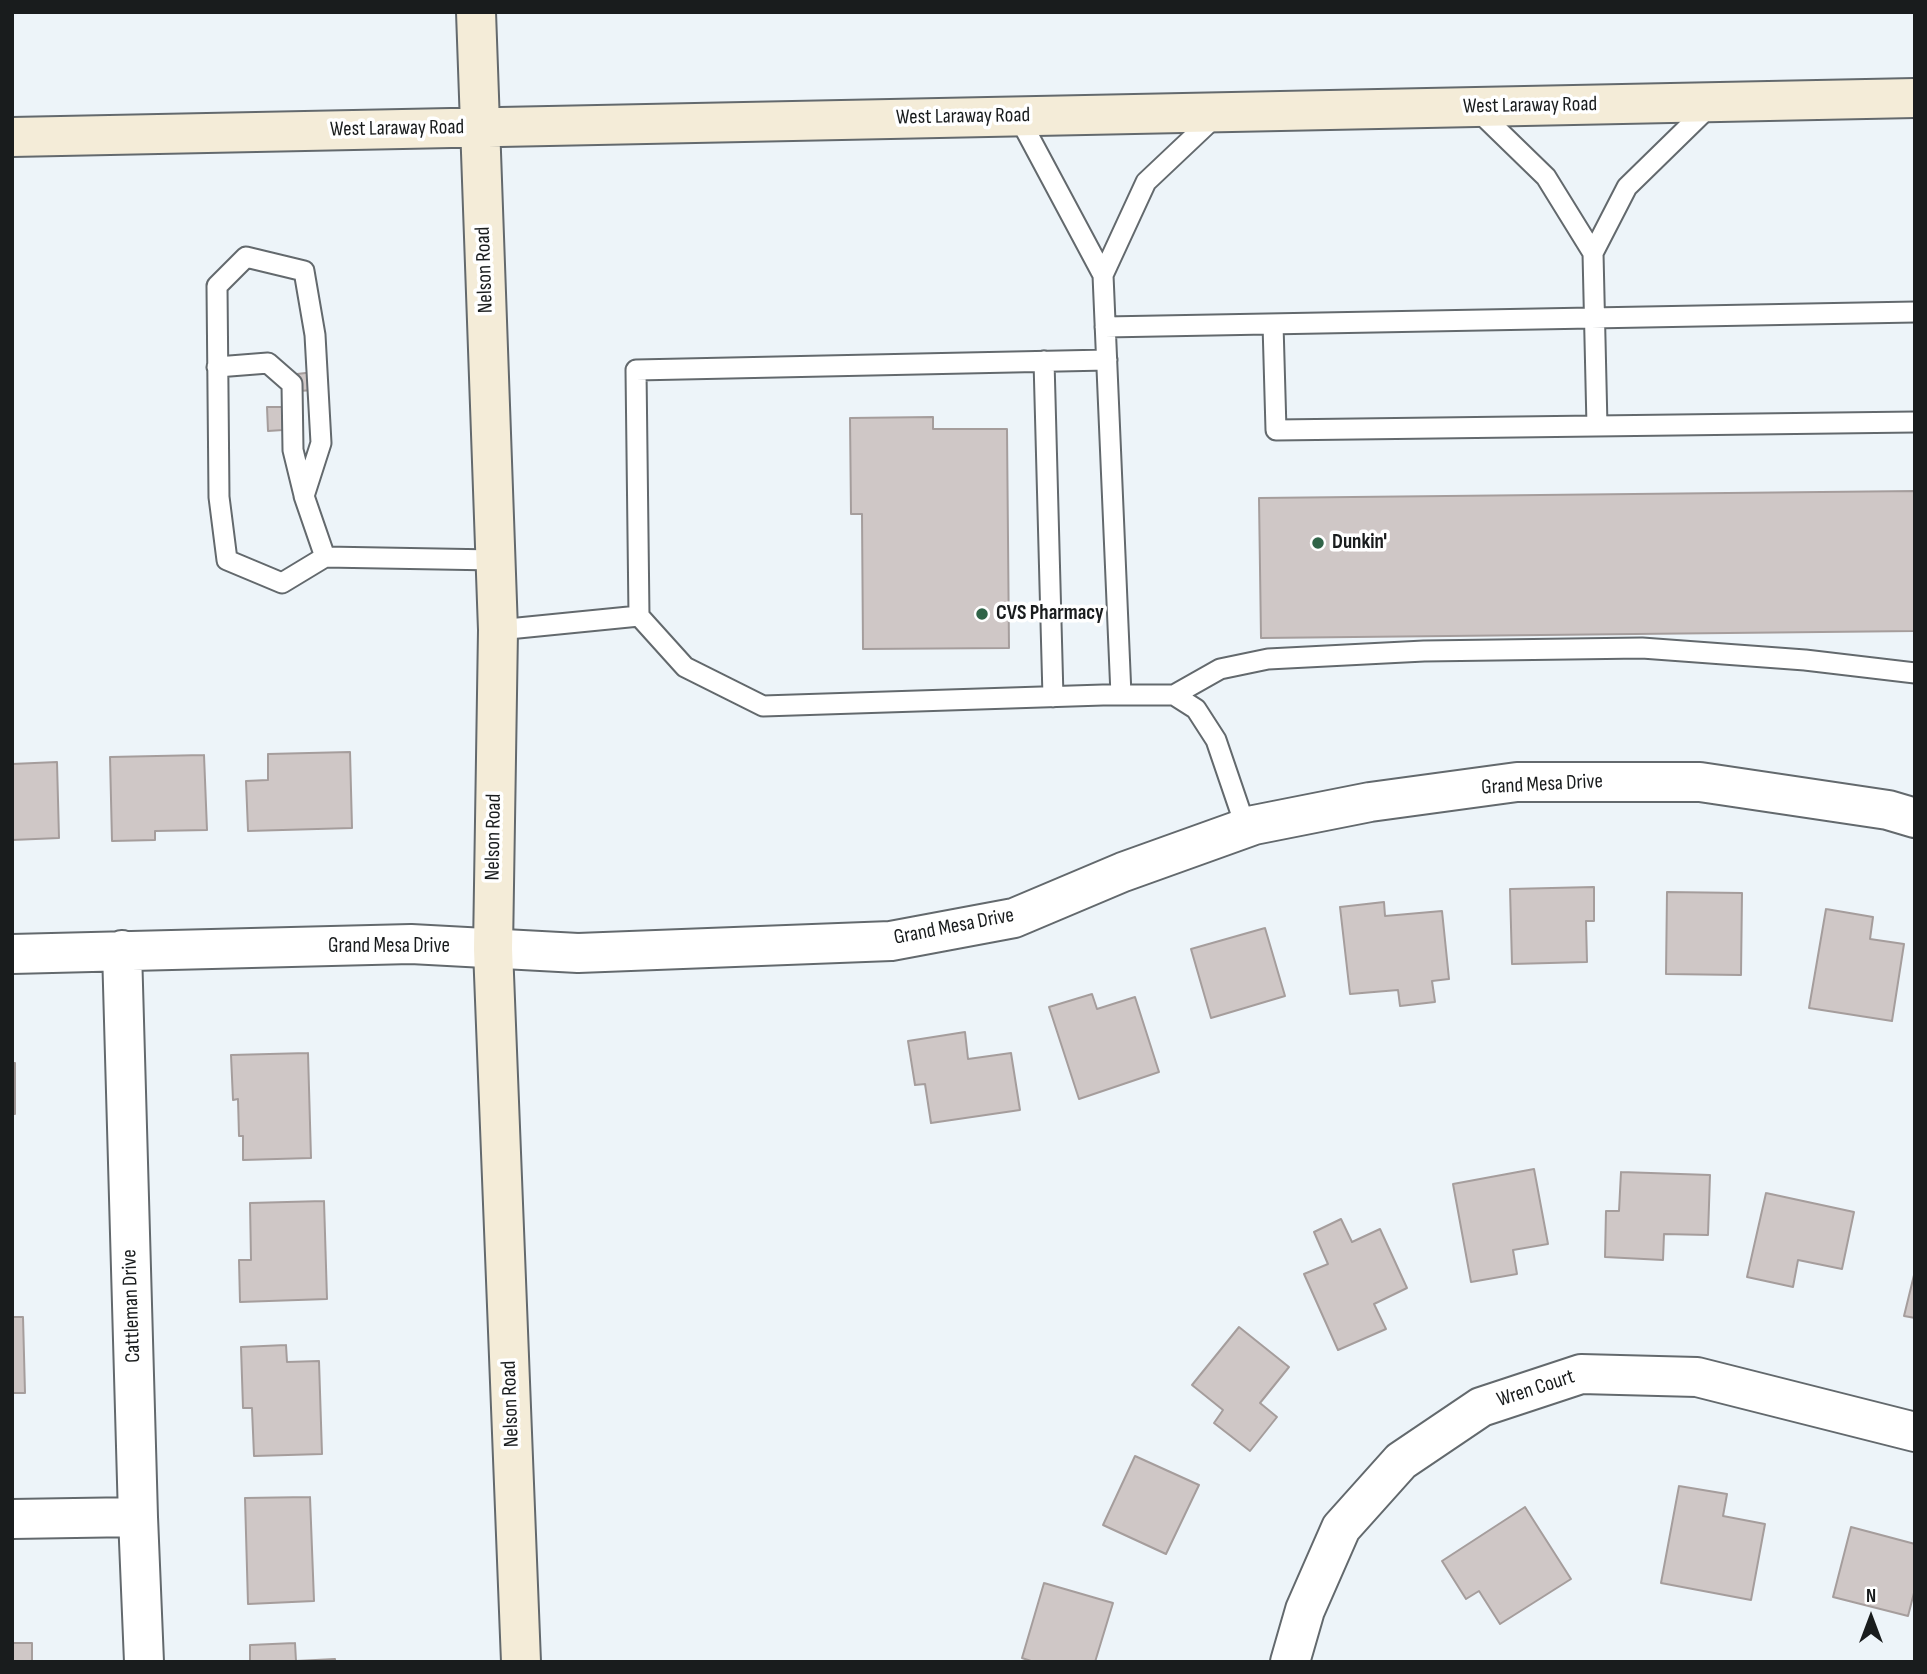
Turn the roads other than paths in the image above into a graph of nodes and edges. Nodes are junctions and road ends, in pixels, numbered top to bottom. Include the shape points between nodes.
1 (476, 12) edge
2 (1915, 98) edge
3 (1713, 102) junction
4 (1474, 107) junction
5 (1220, 112) junction
6 (1018, 116) junction
7 (480, 127) junction
8 (12, 137) edge
9 (1593, 253) junction
10 (1103, 275) junction
11 (1915, 312) edge
12 (1594, 318) junction
13 (1273, 324) junction
14 (1105, 327) junction
15 (1107, 360) junction
16 (1044, 361) junction
17 (217, 367) junction
18 (1915, 422) edge
19 (1597, 426) junction
20 (304, 496) junction
21 (325, 558) junction
22 (495, 560) junction
23 (639, 616) junction
24 (498, 630) junction
25 (1915, 673) edge
26 (1121, 695) junction
27 (1174, 695) junction
28 (1053, 697) junction
29 (1915, 818) edge
30 (1246, 828) junction
31 (493, 949) junction
32 (122, 950) junction
33 (12, 954) edge
34 (1915, 1432) edge
35 (138, 1517) junction
36 (12, 1519) edge
37 (144, 1662) edge
38 (521, 1662) edge
39 (1290, 1662) edge

1 - 7 main road, Nelson Road
2 - 3 main road, West Laraway Road
3 - 4 main road, West Laraway Road
3 - 9 lane via 1627,187
4 - 5 main road, West Laraway Road
4 - 9 lane via 1546,177
5 - 6 main road, West Laraway Road
5 - 10 lane via 1146,182
6 - 7 main road, West Laraway Road
6 - 10 lane
7 - 8 main road, West Laraway Road
7 - 22 main road, Nelson Road
9 - 12 lane
10 - 14 lane
11 - 12 lane
12 - 13 lane
12 - 19 lane
13 - 14 lane
13 - 19 lane via 1276,430
14 - 15 lane
15 - 16 lane
15 - 26 lane
16 - 23 lane via 636,370
16 - 28 lane
17 - 20 lane via 268,363 292,384 293,450
17 - 20 lane via 217,286 246,257 304,271 314,335 321,443
17 - 21 lane via 219,498 227,560 282,583
18 - 19 lane
20 - 21 lane
21 - 22 lane
22 - 24 main road, Nelson Road
23 - 24 lane
23 - 28 lane via 685,667 763,706
24 - 31 main road, Nelson Road
25 - 27 lane via 1642,648 1424,651 1268,659 1220,668
26 - 27 lane
26 - 28 lane
27 - 30 lane via 1196,709 1216,740
29 - 30 street, Grand Mesa Drive via 1700,782 1517,782 1370,802
30 - 31 street, Grand Mesa Drive via 1014,918 891,940 578,953
31 - 32 street, Grand Mesa Drive via 411,944
31 - 38 main road, Nelson Road
32 - 33 street, Grand Mesa Drive
32 - 35 street, Cattleman Drive
34 - 39 street, Wren Court via 1697,1377 1581,1374 1481,1407 1401,1461 1341,1528 1306,1610
35 - 36 street
35 - 37 street, Cattleman Drive

